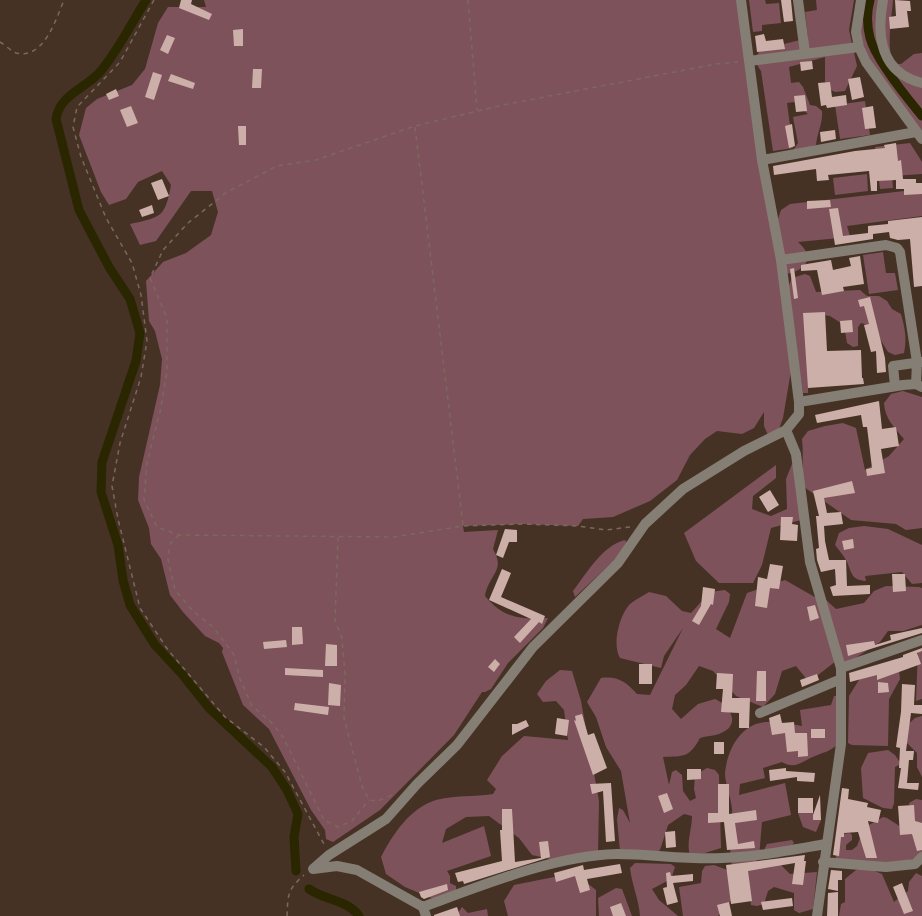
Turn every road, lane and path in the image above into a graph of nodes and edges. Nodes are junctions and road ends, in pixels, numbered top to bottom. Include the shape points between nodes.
1 (64, 0) edge
2 (154, 0) edge
3 (468, 0) edge
4 (741, 0) edge
5 (798, 0) edge
6 (861, 0) edge
7 (883, 0) edge
8 (0, 42) edge
9 (859, 47) junction
10 (805, 53) junction
11 (749, 62) junction
12 (922, 83) edge
13 (477, 112) junction
14 (415, 126) junction
15 (919, 135) edge
16 (762, 160) junction
17 (781, 260) junction
18 (920, 362) edge
19 (896, 386) junction
20 (919, 386) edge
21 (800, 402) junction
22 (786, 430) junction
23 (645, 524) junction
24 (463, 526) junction
25 (179, 535) junction
26 (338, 536) junction
27 (922, 640) edge
28 (841, 674) junction
29 (760, 713) dead end
30 (398, 792) dead end
31 (369, 800) junction
32 (826, 844) junction
33 (329, 855) junction
34 (824, 862) junction
35 (920, 863) edge
36 (309, 871) junction
37 (425, 911) edge
38 (813, 915) edge
39 (287, 916) edge

1 - 8 path via 37,50 15,53
2 - 33 path via 120,62 77,107 73,127 106,218 132,262 147,341 112,486 118,519 140,608 168,650 225,717 264,747 285,772
3 - 13 path
4 - 11 street
5 - 10 street
6 - 9 street via 856,32
7 - 12 street via 882,48 894,69 909,80
9 - 10 street
9 - 15 street
10 - 11 street
11 - 13 path via 716,64 580,89
11 - 16 street
13 - 14 path
14 - 24 path
14 - 25 path via 316,160 277,166 227,192 188,223 163,250 150,278 167,318 167,372 147,462 144,500 157,527
15 - 16 street
16 - 17 street
17 - 18 street via 886,245 897,248
17 - 21 street
18 - 19 street via 893,366
18 - 20 street
19 - 20 street
19 - 21 street
21 - 22 street via 799,414
22 - 23 street via 744,450 682,489
22 - 28 street via 796,454 810,562
23 - 24 path via 606,530 523,524
23 - 33 street via 618,563 519,663 457,745 386,819
24 - 26 path via 394,537
25 - 26 path
25 - 31 path via 170,544 168,559 175,590 213,627 234,655 252,706 283,737 324,820 338,827 352,821
26 - 31 path via 335,621 342,638 344,718
27 - 28 street
28 - 29 street
28 - 32 street via 841,744
30 - 31 path via 378,801
32 - 34 street
32 - 37 street via 720,858 616,854 573,860 500,879
33 - 36 street
34 - 35 street via 886,867
34 - 38 street
36 - 37 street via 337,866 357,870
36 - 39 path via 291,886

